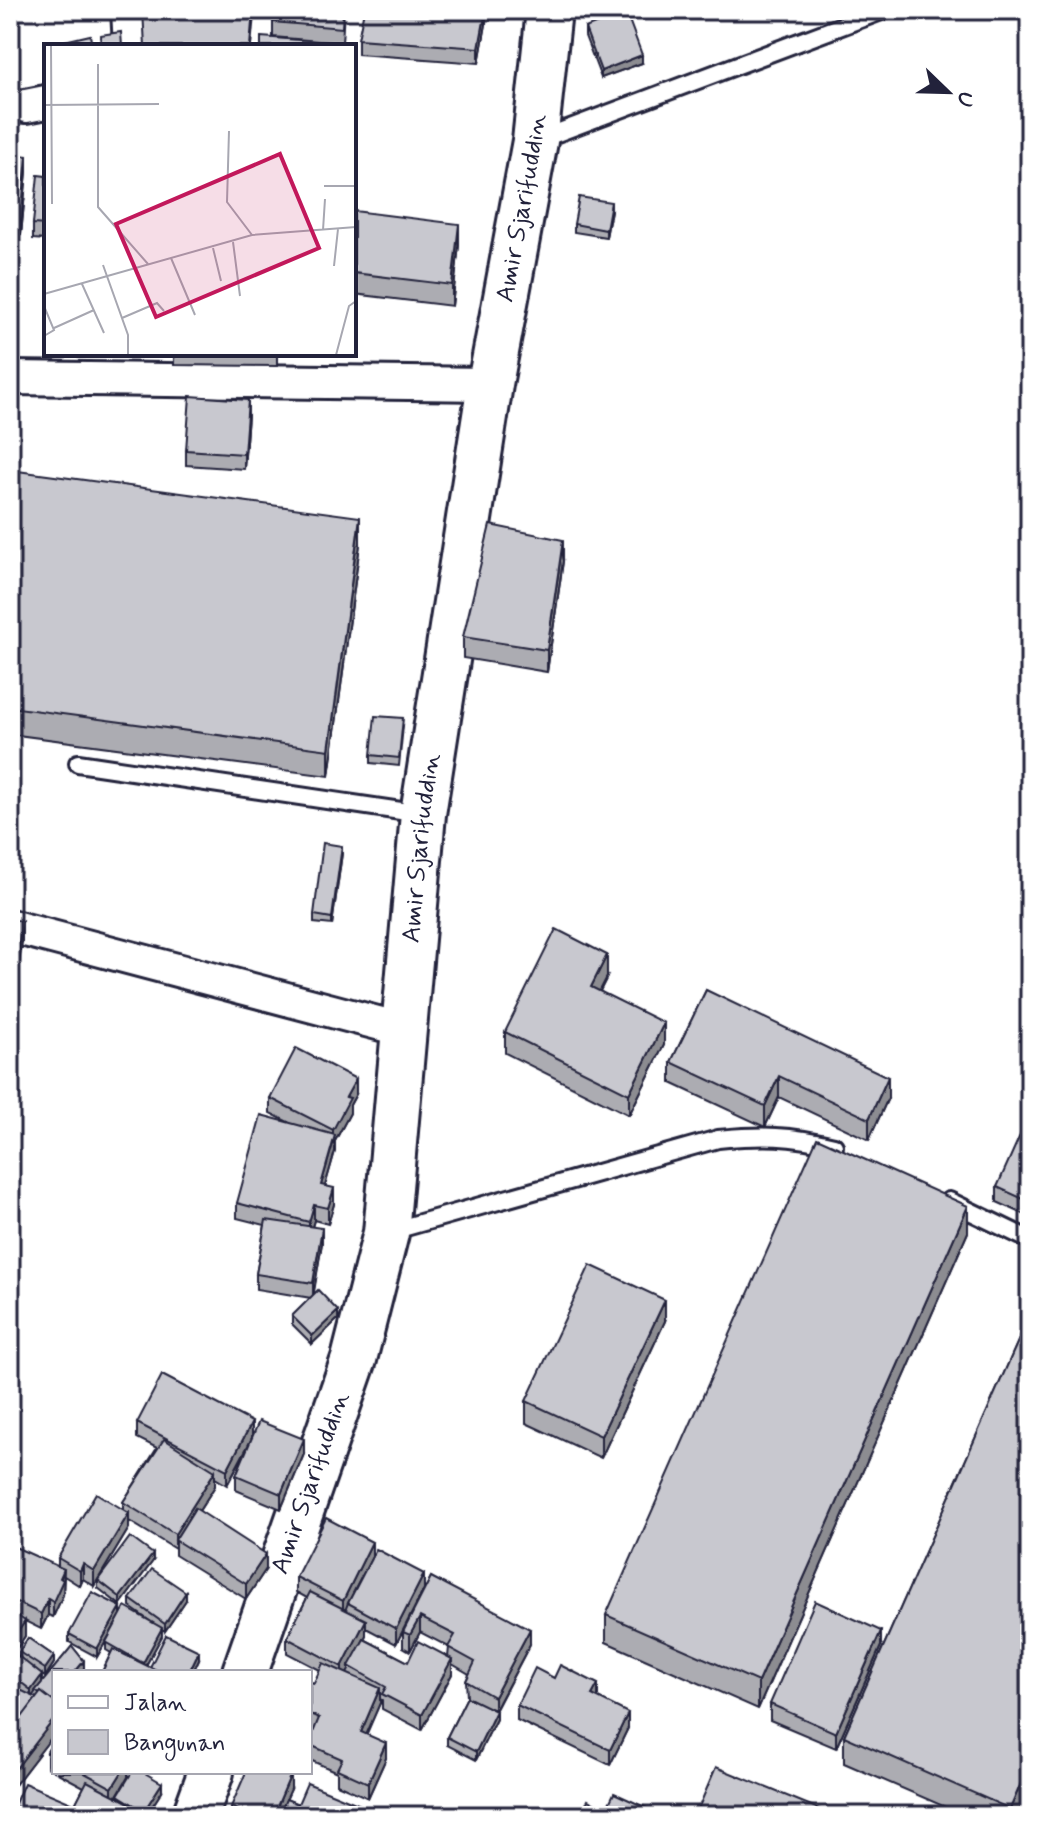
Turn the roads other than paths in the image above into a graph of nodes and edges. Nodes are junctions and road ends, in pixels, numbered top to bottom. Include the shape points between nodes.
1 (128, 10) edge
2 (549, 10) edge
3 (884, 10) edge
4 (130, 44) edge
5 (535, 141) junction
6 (10, 378) edge
7 (490, 384) junction
8 (78, 763) dead end
9 (423, 814) junction
10 (10, 926) edge
11 (404, 1030) junction
12 (849, 1153) edge
13 (932, 1193) edge
14 (386, 1233) junction
15 (1030, 1240) edge
16 (246, 1670) edge
17 (210, 1774) edge
18 (195, 1816) edge

1 - 4 street
2 - 5 main road, Amir Sjarifuddin
3 - 5 lane
5 - 7 main road, Amir Sjarifuddin
6 - 7 street
7 - 9 main road, Amir Sjarifuddin
8 - 9 lane
9 - 11 main road, Amir Sjarifuddin
10 - 11 street
11 - 14 main road, Amir Sjarifuddin
12 - 14 lane via 797,1137 718,1139
13 - 15 lane
14 - 16 main road, Amir Sjarifuddin via 354,1359
17 - 18 main road

